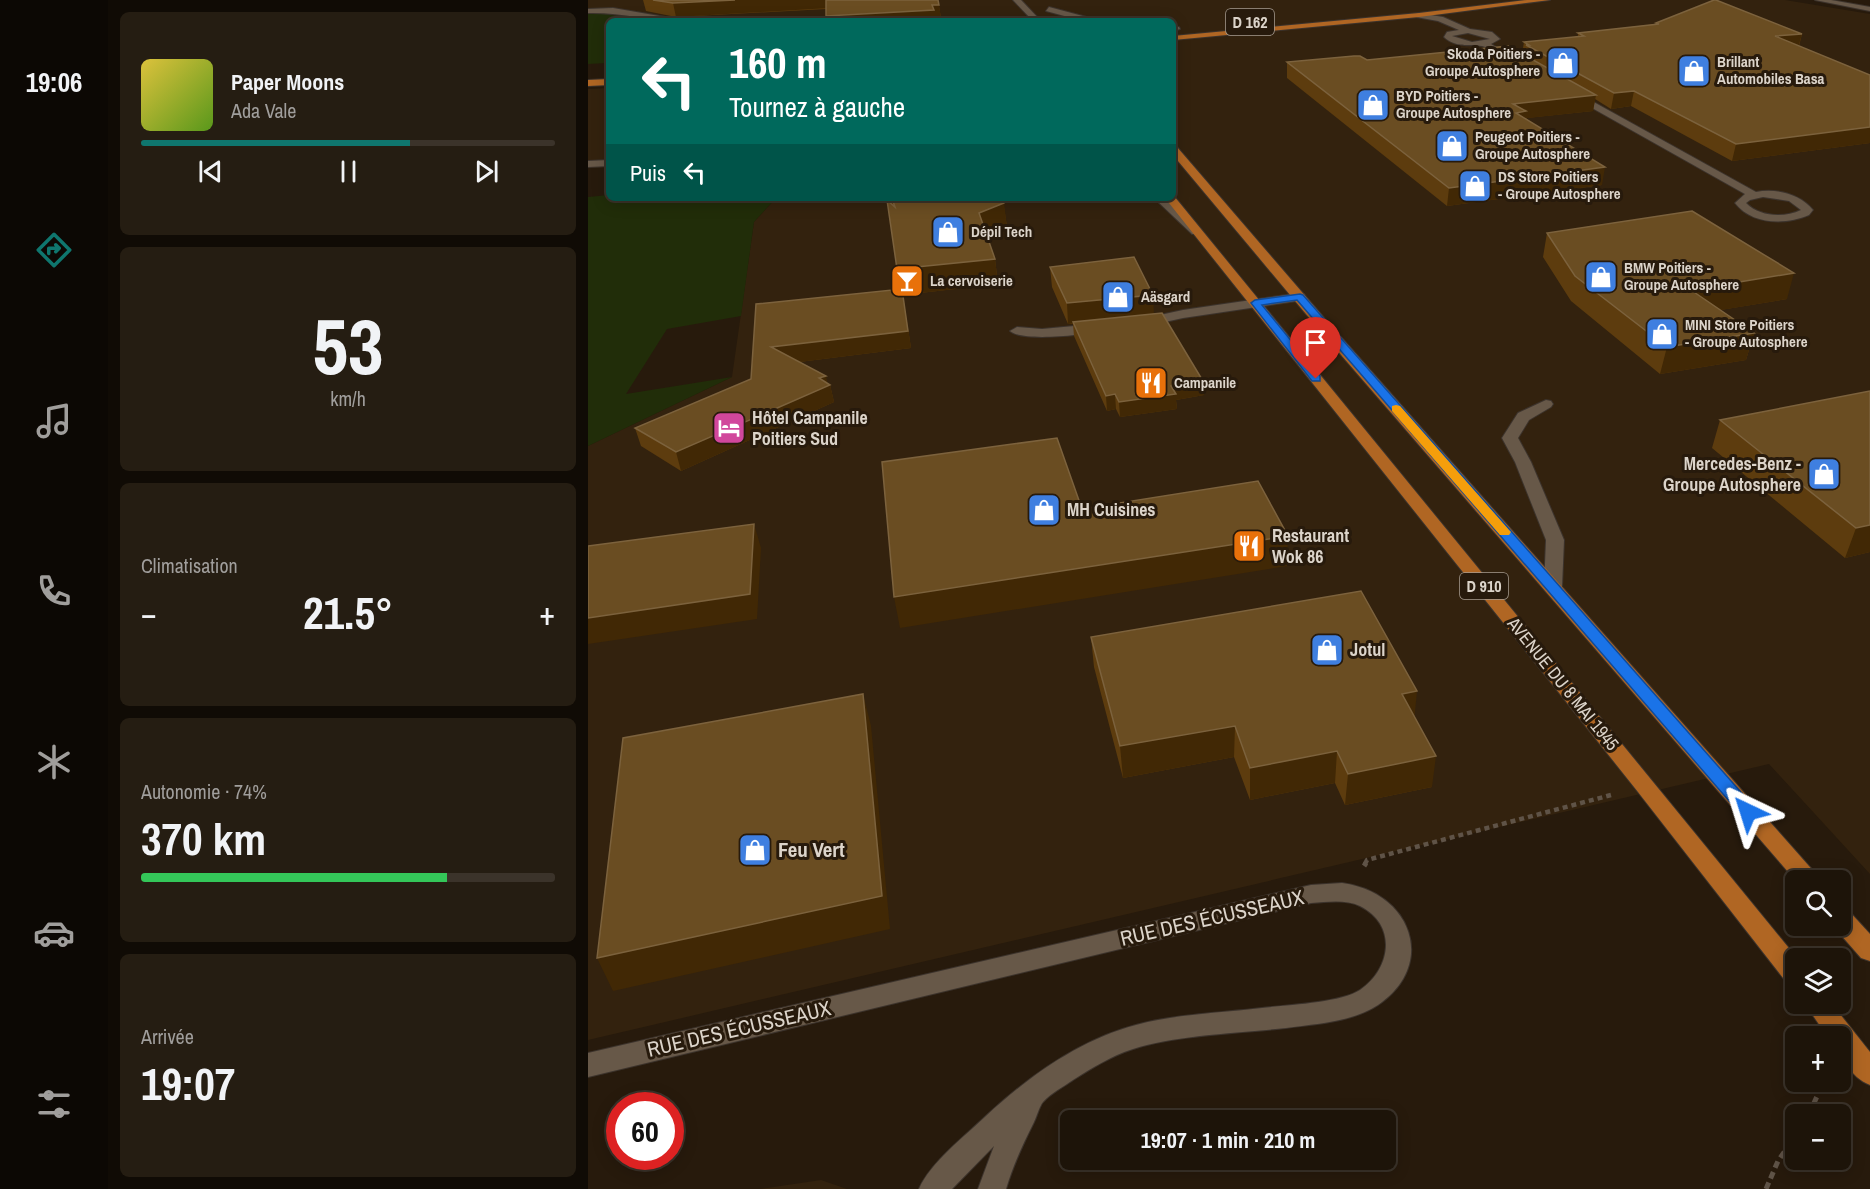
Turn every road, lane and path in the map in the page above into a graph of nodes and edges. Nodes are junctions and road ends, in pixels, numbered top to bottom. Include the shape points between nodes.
1 (1042, 0) edge
2 (1476, 0) edge
3 (1546, 0) edge
4 (1819, 0) edge
5 (1018, 1) edge
6 (1050, 9) junction
7 (1391, 9) junction
8 (1468, 9) junction
9 (1870, 9) edge
10 (588, 11) edge
11 (1419, 15) junction
12 (1017, 17) dead end
13 (660, 18) edge
14 (1033, 18) edge
15 (1059, 18) edge
16 (1081, 18) edge
17 (1472, 31) junction
18 (1176, 33) edge
19 (1176, 34) edge
20 (1450, 34) junction
21 (1485, 44) junction
22 (1522, 65) edge
23 (606, 82) edge
24 (588, 83) edge
25 (1560, 86) edge
26 (1176, 152) edge
27 (606, 163) edge
28 (588, 164) edge
29 (1754, 195) junction
30 (1162, 201) edge
31 (1172, 201) edge
32 (1196, 232) junction
33 (1300, 297) junction
34 (1255, 303) junction
35 (1130, 324) edge
36 (1108, 326) edge
37 (1017, 331) dead end
38 (1546, 404) dead end
39 (1552, 587) junction
40 (1646, 786) junction
41 (1799, 870) edge
42 (1349, 893) junction
43 (1851, 930) edge
44 (1870, 951) edge
45 (1785, 962) edge
46 (1825, 1014) edge
47 (588, 1065) edge
48 (1870, 1073) edge
49 (1032, 1096) junction
50 (1785, 1151) edge
51 (933, 1189) edge
52 (992, 1189) edge
53 (1766, 1189) edge

1 - 6 street
2 - 7 main road, D 162
2 - 11 main road
3 - 8 main road, D 162
4 - 9 street
5 - 12 street
5 - 14 street
6 - 15 street
6 - 16 street
7 - 11 main road
7 - 18 main road, D 162
8 - 11 main road, D 162
8 - 17 street via 1452,16
10 - 13 street via 613,10
11 - 17 street
11 - 19 main road, D 162 via 1185,37
11 - 20 street
17 - 20 street
17 - 21 street via 1496,38
20 - 21 street via 1448,38 1455,41
21 - 22 street
23 - 24 main road
25 - 29 street
26 - 33 main road, D 910
27 - 28 street
29 - 29 street via 1746,196 1740,203 1758,214 1791,218 1807,210 1793,199
30 - 32 street
31 - 32 main road, AVENUE DU 8 MAI 1945 / D 910
32 - 34 main road, AVENUE DU 8 MAI 1945 / D 910
33 - 34 street
33 - 39 main road, D 910
34 - 35 street
34 - 40 main road, AVENUE DU 8 MAI 1945 / D 910
36 - 37 street via 1042,333
38 - 39 street via 1524,413 1510,438 1555,540
39 - 41 main road, D 910
40 - 42 path via 1367,860
40 - 45 main road, AVENUE DU 8 MAI 1945 / D 910
42 - 47 street, RUE DES ÉCUSSEAUX via 1311,894
42 - 49 street, RUE DES ÉCUSSEAUX via 1387,913 1397,932 1400,959 1389,981 1366,999 1333,1009 1136,1037 1097,1051
43 - 44 main road
46 - 48 main road
49 - 51 street, RUE DES ÉCUSSEAUX via 970,1147
49 - 52 street, RUE DES ÉCUSSEAUX via 999,1165
50 - 53 path

